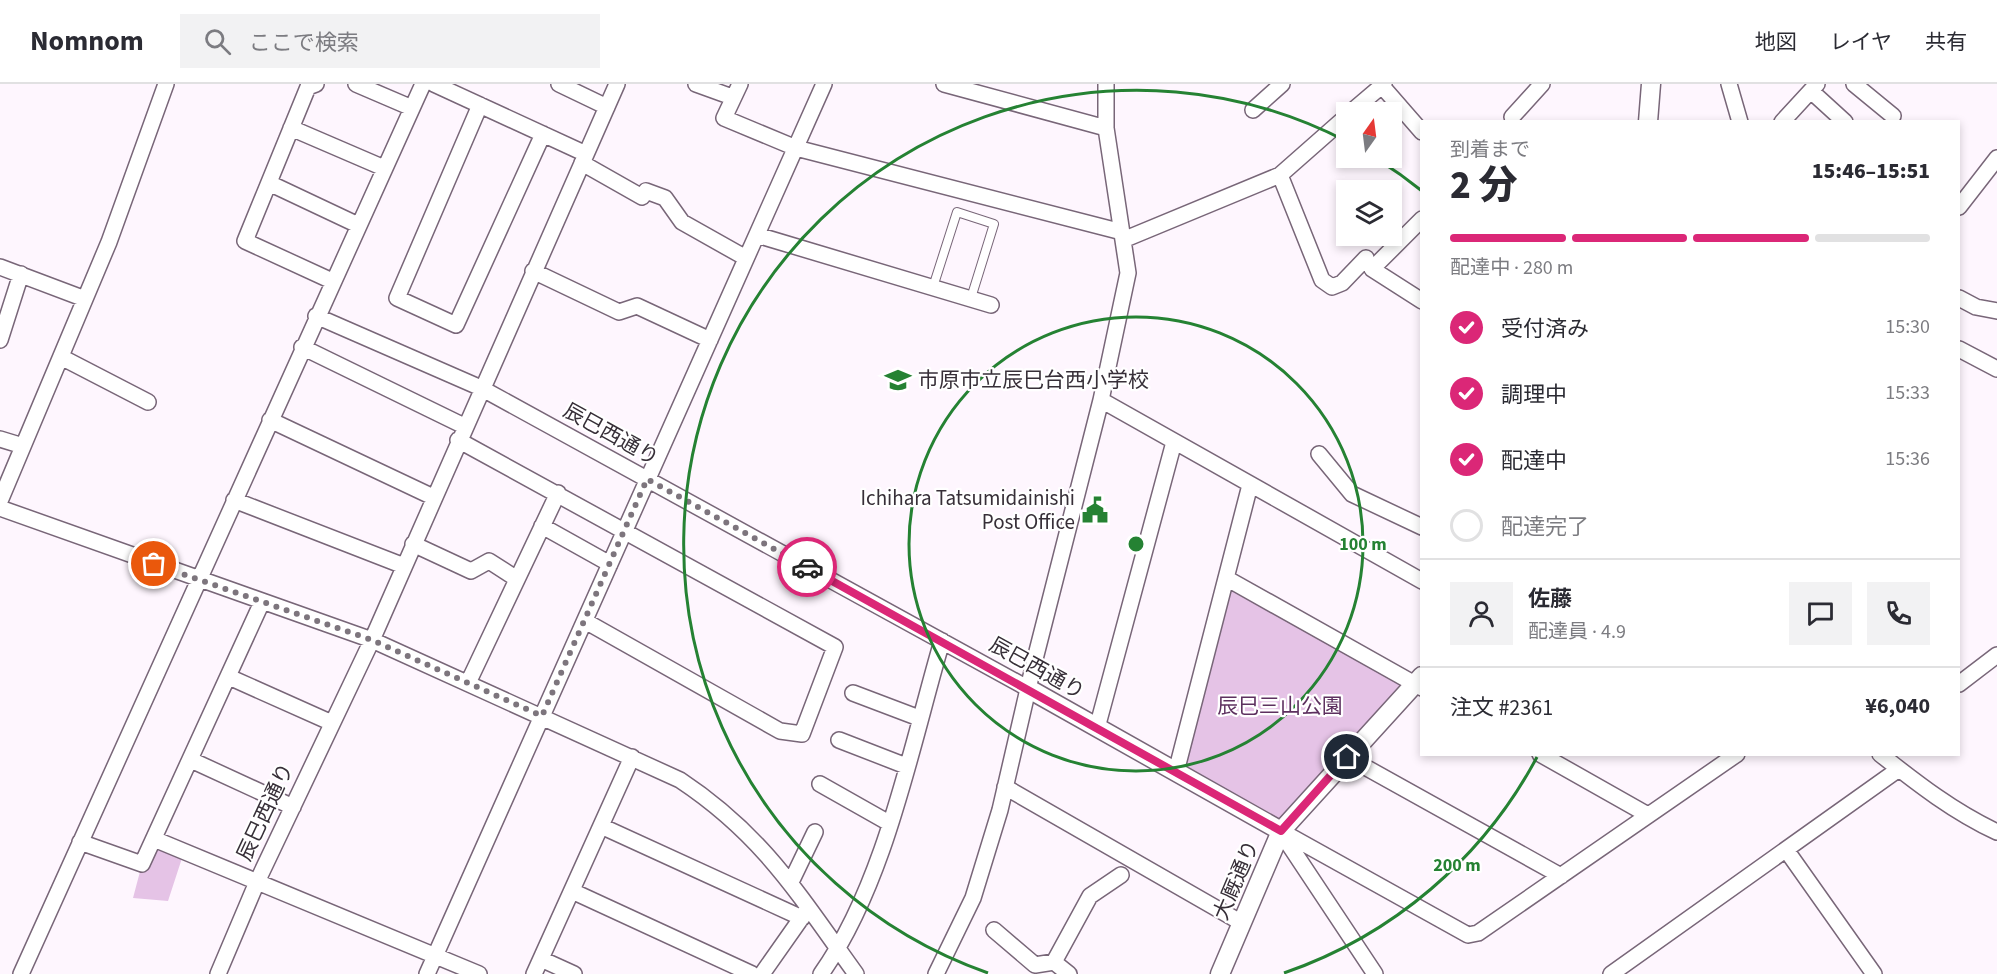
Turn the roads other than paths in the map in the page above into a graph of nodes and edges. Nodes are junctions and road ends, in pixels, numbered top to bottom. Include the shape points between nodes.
1 (166, 84) edge
2 (316, 84) edge
3 (356, 84) edge
4 (423, 84) edge
5 (434, 84) edge
6 (559, 84) edge
7 (617, 84) edge
8 (696, 84) edge
9 (824, 84) edge
10 (944, 84) edge
11 (1106, 84) edge
12 (1282, 84) edge
13 (1542, 84) edge
14 (1651, 84) edge
15 (1729, 84) edge
16 (1854, 84) edge
17 (1383, 85) edge
18 (1814, 88) edge
19 (736, 91) edge
20 (1363, 102) edge
21 (480, 105) junction
22 (607, 107) junction
23 (412, 108) junction
24 (1253, 110) dead end
25 (1893, 116) dead end
26 (1512, 117) dead end
27 (1648, 120) edge
28 (1739, 120) edge
29 (1784, 120) edge
30 (1843, 120) edge
31 (1336, 126) edge
32 (291, 128) junction
33 (1106, 128) junction
34 (1420, 130) edge
35 (543, 134) junction
36 (796, 148) junction
37 (1997, 158) edge
38 (584, 159) junction
39 (384, 168) junction
40 (1280, 175) junction
41 (268, 183) junction
42 (1960, 206) edge
43 (1420, 221) edge
44 (358, 225) junction
45 (757, 235) junction
46 (1122, 236) junction
47 (746, 258) junction
48 (1366, 258) dead end
49 (0, 267) edge
50 (533, 271) junction
51 (21, 274) junction
52 (332, 281) junction
53 (933, 287) junction
54 (971, 298) junction
55 (85, 299) junction
56 (1960, 299) edge
57 (1420, 300) edge
58 (992, 305) dead end
59 (1997, 311) edge
60 (316, 316) junction
61 (0, 340) edge
62 (710, 340) junction
63 (302, 347) junction
64 (1960, 350) edge
65 (61, 357) junction
66 (1997, 369) edge
67 (481, 388) junction
68 (1101, 400) junction
69 (148, 402) dead end
70 (270, 420) junction
71 (461, 433) junction
72 (0, 439) edge
73 (1174, 442) junction
74 (23, 446) junction
75 (1319, 454) dead end
76 (647, 479) junction
77 (1250, 485) junction
78 (558, 493) junction
79 (434, 497) junction
80 (234, 500) junction
81 (0, 501) edge
82 (0, 508) edge
83 (542, 526) junction
84 (1420, 526) edge
85 (625, 530) junction
86 (413, 544) junction
87 (610, 564) junction
88 (404, 566) junction
89 (1226, 578) junction
90 (517, 579) junction
91 (198, 580) junction
92 (1420, 581) edge
93 (262, 602) junction
94 (585, 621) junction
95 (372, 640) junction
96 (942, 641) junction
97 (1997, 656) edge
98 (229, 677) junction
99 (468, 683) junction
100 (1419, 683) edge
101 (1960, 683) edge
102 (1029, 689) junction
103 (853, 693) dead end
104 (542, 716) junction
105 (919, 718) junction
106 (332, 723) junction
107 (1097, 728) junction
108 (839, 740) dead end
109 (1543, 756) edge
110 (1734, 756) edge
111 (1883, 756) edge
112 (632, 757) junction
113 (1347, 757) junction
114 (191, 760) junction
115 (906, 766) junction
116 (1899, 769) junction
117 (1176, 772) junction
118 (820, 784) dead end
119 (1005, 787) junction
120 (293, 807) junction
121 (1648, 816) junction
122 (889, 823) junction
123 (601, 826) junction
124 (1281, 831) junction
125 (815, 832) dead end
126 (1997, 832) edge
127 (154, 840) junction
128 (80, 842) junction
129 (1787, 851) junction
130 (1120, 875) dead end
131 (1561, 876) junction
132 (258, 882) junction
133 (791, 882) junction
134 (572, 891) junction
135 (805, 912) junction
136 (1242, 923) junction
137 (994, 930) dead end
138 (838, 950) junction
139 (435, 954) junction
140 (541, 958) junction
141 (1054, 962) junction
142 (21, 974) edge
143 (218, 974) edge
144 (426, 974) edge
145 (479, 974) edge
146 (534, 974) edge
147 (574, 974) edge
148 (752, 974) edge
149 (762, 974) edge
150 (821, 974) edge
151 (856, 974) edge
152 (936, 974) edge
153 (1068, 974) edge
154 (1220, 974) edge
155 (1375, 974) edge
156 (1611, 974) edge
157 (1874, 974) edge

1 - 55 street
2 - 32 street via 308,87
3 - 23 street
4 - 23 street
5 - 21 street
6 - 22 street
7 - 22 street
8 - 19 street
9 - 36 street
10 - 33 street
11 - 33 street
12 - 24 street
13 - 26 street
14 - 27 street
15 - 28 street
16 - 25 street
17 - 20 street
17 - 34 street
18 - 29 street
18 - 30 street
19 - 36 street via 724,118
21 - 35 street
21 - 35 street via 397,298 407,303 456,325
22 - 38 street
23 - 39 street
31 - 40 street
32 - 39 street
32 - 41 street
33 - 46 street
35 - 38 street
36 - 45 street
36 - 46 street
37 - 42 street
38 - 47 street via 642,197 646,191 664,198 682,222
38 - 50 street
39 - 44 street
40 - 46 street
40 - 48 street via 1322,280 1332,287 1342,283
41 - 44 street
41 - 52 street via 244,241
43 - 57 street via 1372,269
44 - 52 street
45 - 47 street
45 - 53 street
46 - 68 street via 1128,273
47 - 62 street
49 - 51 street
50 - 62 street via 619,312 637,306
50 - 67 street
51 - 55 street
51 - 61 street
52 - 60 street
53 - 54 street
53 - 54 lane via 957,212 994,224
54 - 58 street
55 - 65 street
56 - 59 street
60 - 63 street
60 - 67 street
62 - 76 street
63 - 70 street
63 - 71 street
64 - 66 street
65 - 69 street
65 - 74 street
67 - 71 street, 辰巳西通り
67 - 76 street, 辰巳西通り
68 - 73 street
68 - 102 street
70 - 79 street
70 - 80 street
71 - 78 street
71 - 79 street, 辰巳西通り
72 - 74 street
73 - 77 street
73 - 107 street
74 - 81 street
75 - 84 street via 1352,495
76 - 85 street
76 - 96 street, 辰巳西通り
77 - 89 street
77 - 92 street
78 - 83 street
78 - 85 street
79 - 86 street, 辰巳西通り
80 - 88 street
80 - 91 street
82 - 91 street
83 - 87 street
83 - 90 street
85 - 87 street
85 - 94 street via 835,646 801,734 780,731
86 - 88 street, 辰巳西通り
86 - 90 street via 471,571 489,561
87 - 94 street
88 - 95 street, 辰巳西通り
89 - 100 street
89 - 117 street
90 - 99 street
91 - 93 street
91 - 128 street
93 - 95 street
93 - 98 street
94 - 104 street
95 - 99 street
95 - 106 street, 辰巳西通り
96 - 102 street, 辰巳西通り
96 - 105 street
97 - 101 street
98 - 106 street
98 - 114 street
99 - 104 street
100 - 113 street, 大厩通り
102 - 107 street, 辰巳西通り
102 - 119 street
103 - 105 street
104 - 112 street
104 - 139 street
105 - 115 street
106 - 120 street, 辰巳西通り
107 - 117 street, 辰巳西通り
108 - 115 street
109 - 121 street
110 - 121 street
111 - 116 street
112 - 123 street
112 - 133 street via 680,780 711,801 760,845
113 - 124 street, 大厩通り
113 - 131 street
114 - 120 street
114 - 127 street
115 - 122 street
116 - 126 street via 1963,815
116 - 129 street
117 - 124 street, 辰巳西通り
118 - 122 street
119 - 136 street
119 - 152 street via 973,898
120 - 132 street, 辰巳西通り
121 - 131 street
122 - 138 street via 876,867
123 - 134 street
123 - 135 street
124 - 131 street via 1468,935 1478,933
124 - 136 street, 大厩通り
124 - 155 street
125 - 133 street
127 - 128 street via 142,864
127 - 132 street
128 - 142 street
129 - 156 street
129 - 157 street
130 - 141 street via 1089,896
132 - 139 street
132 - 143 street, 辰巳西通り
133 - 135 street
134 - 140 street
134 - 148 street
135 - 138 street
135 - 149 street
136 - 154 street, 大厩通り
137 - 141 street via 1035,965
138 - 150 street
138 - 151 street
139 - 144 street
139 - 145 street
140 - 146 street
140 - 147 street
141 - 153 street

